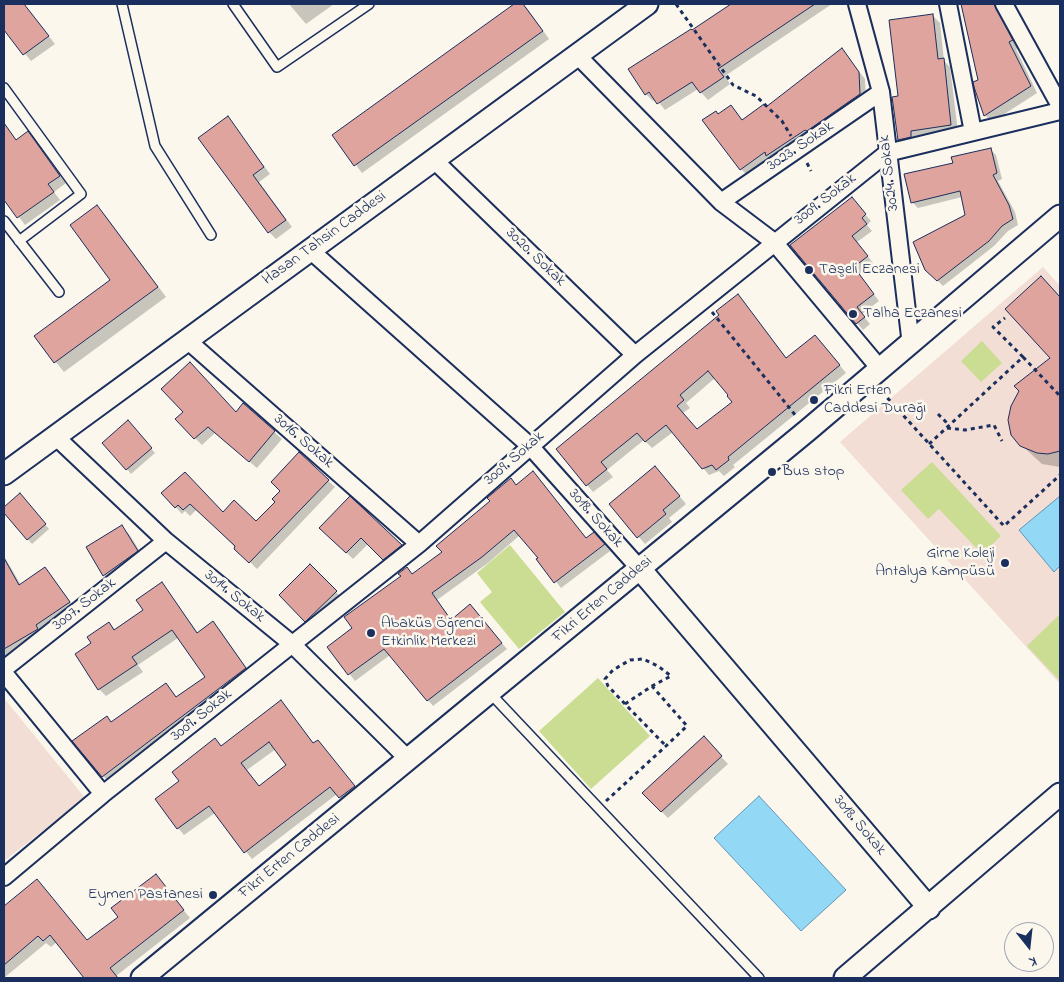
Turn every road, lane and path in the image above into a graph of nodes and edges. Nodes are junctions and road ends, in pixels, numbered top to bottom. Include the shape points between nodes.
1 (122, 4) edge
2 (232, 4) edge
3 (369, 4) edge
4 (647, 4) edge
5 (676, 4) edge
6 (857, 4) edge
7 (948, 4) edge
8 (1004, 4) edge
9 (577, 55) junction
10 (4, 88) edge
11 (881, 92) junction
12 (1060, 106) edge
13 (1060, 111) edge
14 (973, 132) junction
15 (799, 148) junction
16 (887, 152) junction
17 (434, 160) junction
18 (721, 202) junction
19 (1060, 216) edge
20 (4, 222) edge
21 (211, 235) dead end
22 (19, 241) junction
23 (774, 242) junction
24 (310, 250) junction
25 (59, 292) dead end
26 (703, 300) junction
27 (1005, 318) dead end
28 (187, 340) junction
29 (911, 345) junction
30 (635, 356) junction
31 (1023, 357) junction
32 (876, 374) junction
33 (1060, 396) edge
34 (938, 414) dead end
35 (948, 427) junction
36 (808, 430) junction
37 (55, 436) junction
38 (1002, 441) dead end
39 (929, 444) junction
40 (530, 446) junction
41 (4, 474) edge
42 (1060, 475) edge
43 (166, 541) junction
44 (419, 544) junction
45 (640, 569) junction
46 (292, 644) junction
47 (4, 671) edge
48 (652, 686) junction
49 (490, 693) junction
50 (625, 704) junction
51 (666, 746) junction
52 (409, 760) junction
53 (103, 794) junction
54 (1060, 794) edge
55 (598, 808) junction
56 (4, 877) edge
57 (929, 908) junction
58 (142, 978) edge
59 (760, 978) edge
60 (846, 978) edge

1 - 21 lane via 155,146
2 - 3 lane via 277,67
4 - 9 street, Hasan Tahsin Caddesi
5 - 15 path via 733,85 756,96 782,121
6 - 11 street, 3024. Sokak
7 - 14 street
8 - 12 street
9 - 17 street, Hasan Tahsin Caddesi
9 - 18 street
10 - 22 lane via 81,194
11 - 15 street, 3023. Sokak
11 - 16 street, 3024. Sokak
13 - 14 street, 3009. Sokak
14 - 16 street, 3009. Sokak
15 - 18 street, 3023. Sokak
16 - 23 street, 3009. Sokak
16 - 29 street, 3024. Sokak
17 - 24 street, Hasan Tahsin Caddesi
17 - 30 street, 3020. Sokak
18 - 23 street
19 - 29 street, Fikri Erten Caddesi
20 - 22 lane
22 - 25 lane
23 - 26 street, 3009. Sokak
23 - 32 street
24 - 28 street, Hasan Tahsin Caddesi
24 - 40 street, 3018. Sokak
26 - 30 street, 3009. Sokak
26 - 36 path
27 - 31 path via 994,327
28 - 37 street, Hasan Tahsin Caddesi
28 - 44 street, 3016. Sokak
29 - 32 street, Fikri Erten Caddesi
30 - 40 street, 3009. Sokak
31 - 33 path
31 - 35 path
32 - 36 street, Fikri Erten Caddesi
32 - 39 path
34 - 35 path
35 - 38 path via 965,430 994,425
35 - 39 path
36 - 45 street, Fikri Erten Caddesi
37 - 41 street, Hasan Tahsin Caddesi
37 - 43 street, 3014. Sokak
39 - 42 path via 1004,526
40 - 44 street, 3009. Sokak
40 - 45 street, 3018. Sokak
43 - 46 street, 3014. Sokak
43 - 47 street, 3007. Sokak
44 - 46 street, 3009. Sokak
45 - 49 street, Fikri Erten Caddesi
45 - 57 street, 3018. Sokak
46 - 52 street, 3014. Sokak
46 - 53 street, 3009. Sokak
47 - 53 street
48 - 50 path
48 - 50 path via 671,676 643,659 630,660 613,670 605,679
48 - 51 path via 687,726
49 - 52 street, Fikri Erten Caddesi
49 - 55 lane
50 - 51 path
51 - 55 path
52 - 58 street, Fikri Erten Caddesi
53 - 56 street, 3009. Sokak
54 - 57 street
55 - 59 lane
57 - 60 street

